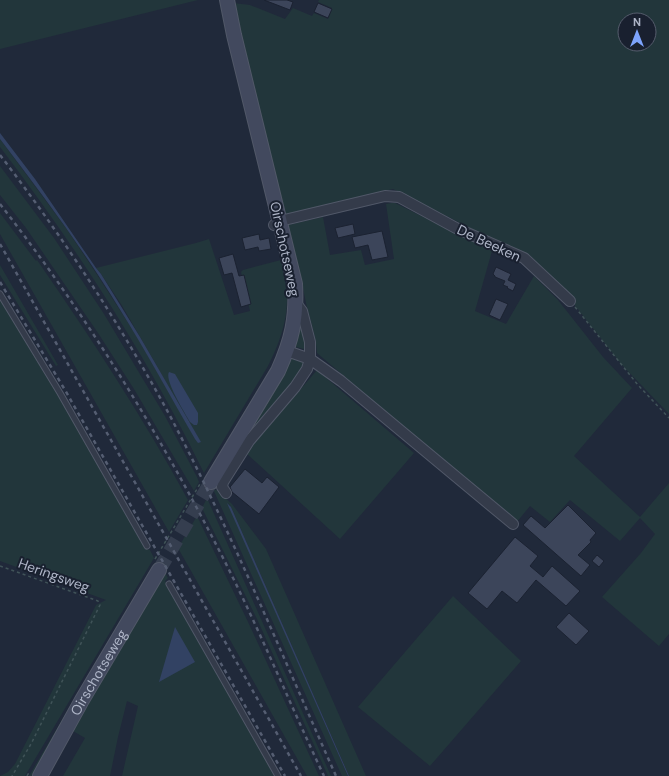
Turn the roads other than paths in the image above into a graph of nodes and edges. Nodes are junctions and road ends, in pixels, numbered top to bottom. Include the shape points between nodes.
1 (227, 0) edge
2 (277, 223) junction
3 (0, 294) edge
4 (570, 301) road end
5 (296, 303) junction
6 (287, 351) junction
7 (310, 359) junction
8 (207, 481) tunnel mouth
9 (226, 493) dead end
10 (514, 524) dead end
11 (147, 546) dead end
12 (156, 567) tunnel mouth
13 (169, 584) dead end
14 (37, 771) edge
15 (278, 776) edge

1 - 2 street, Oirschotseweg
2 - 4 street, De Beeken via 385,196 399,197 456,228 524,258
2 - 5 street, Oirschotseweg via 295,284
3 - 11 lane via 49,374
5 - 6 street, Oirschotseweg
5 - 7 street via 304,317 310,342
6 - 7 street
6 - 8 street, Oirschotseweg via 278,371
7 - 9 street via 299,381 237,458 223,482 222,487
7 - 10 street via 341,381
12 - 14 street, Oirschotseweg via 82,700
13 - 15 lane

